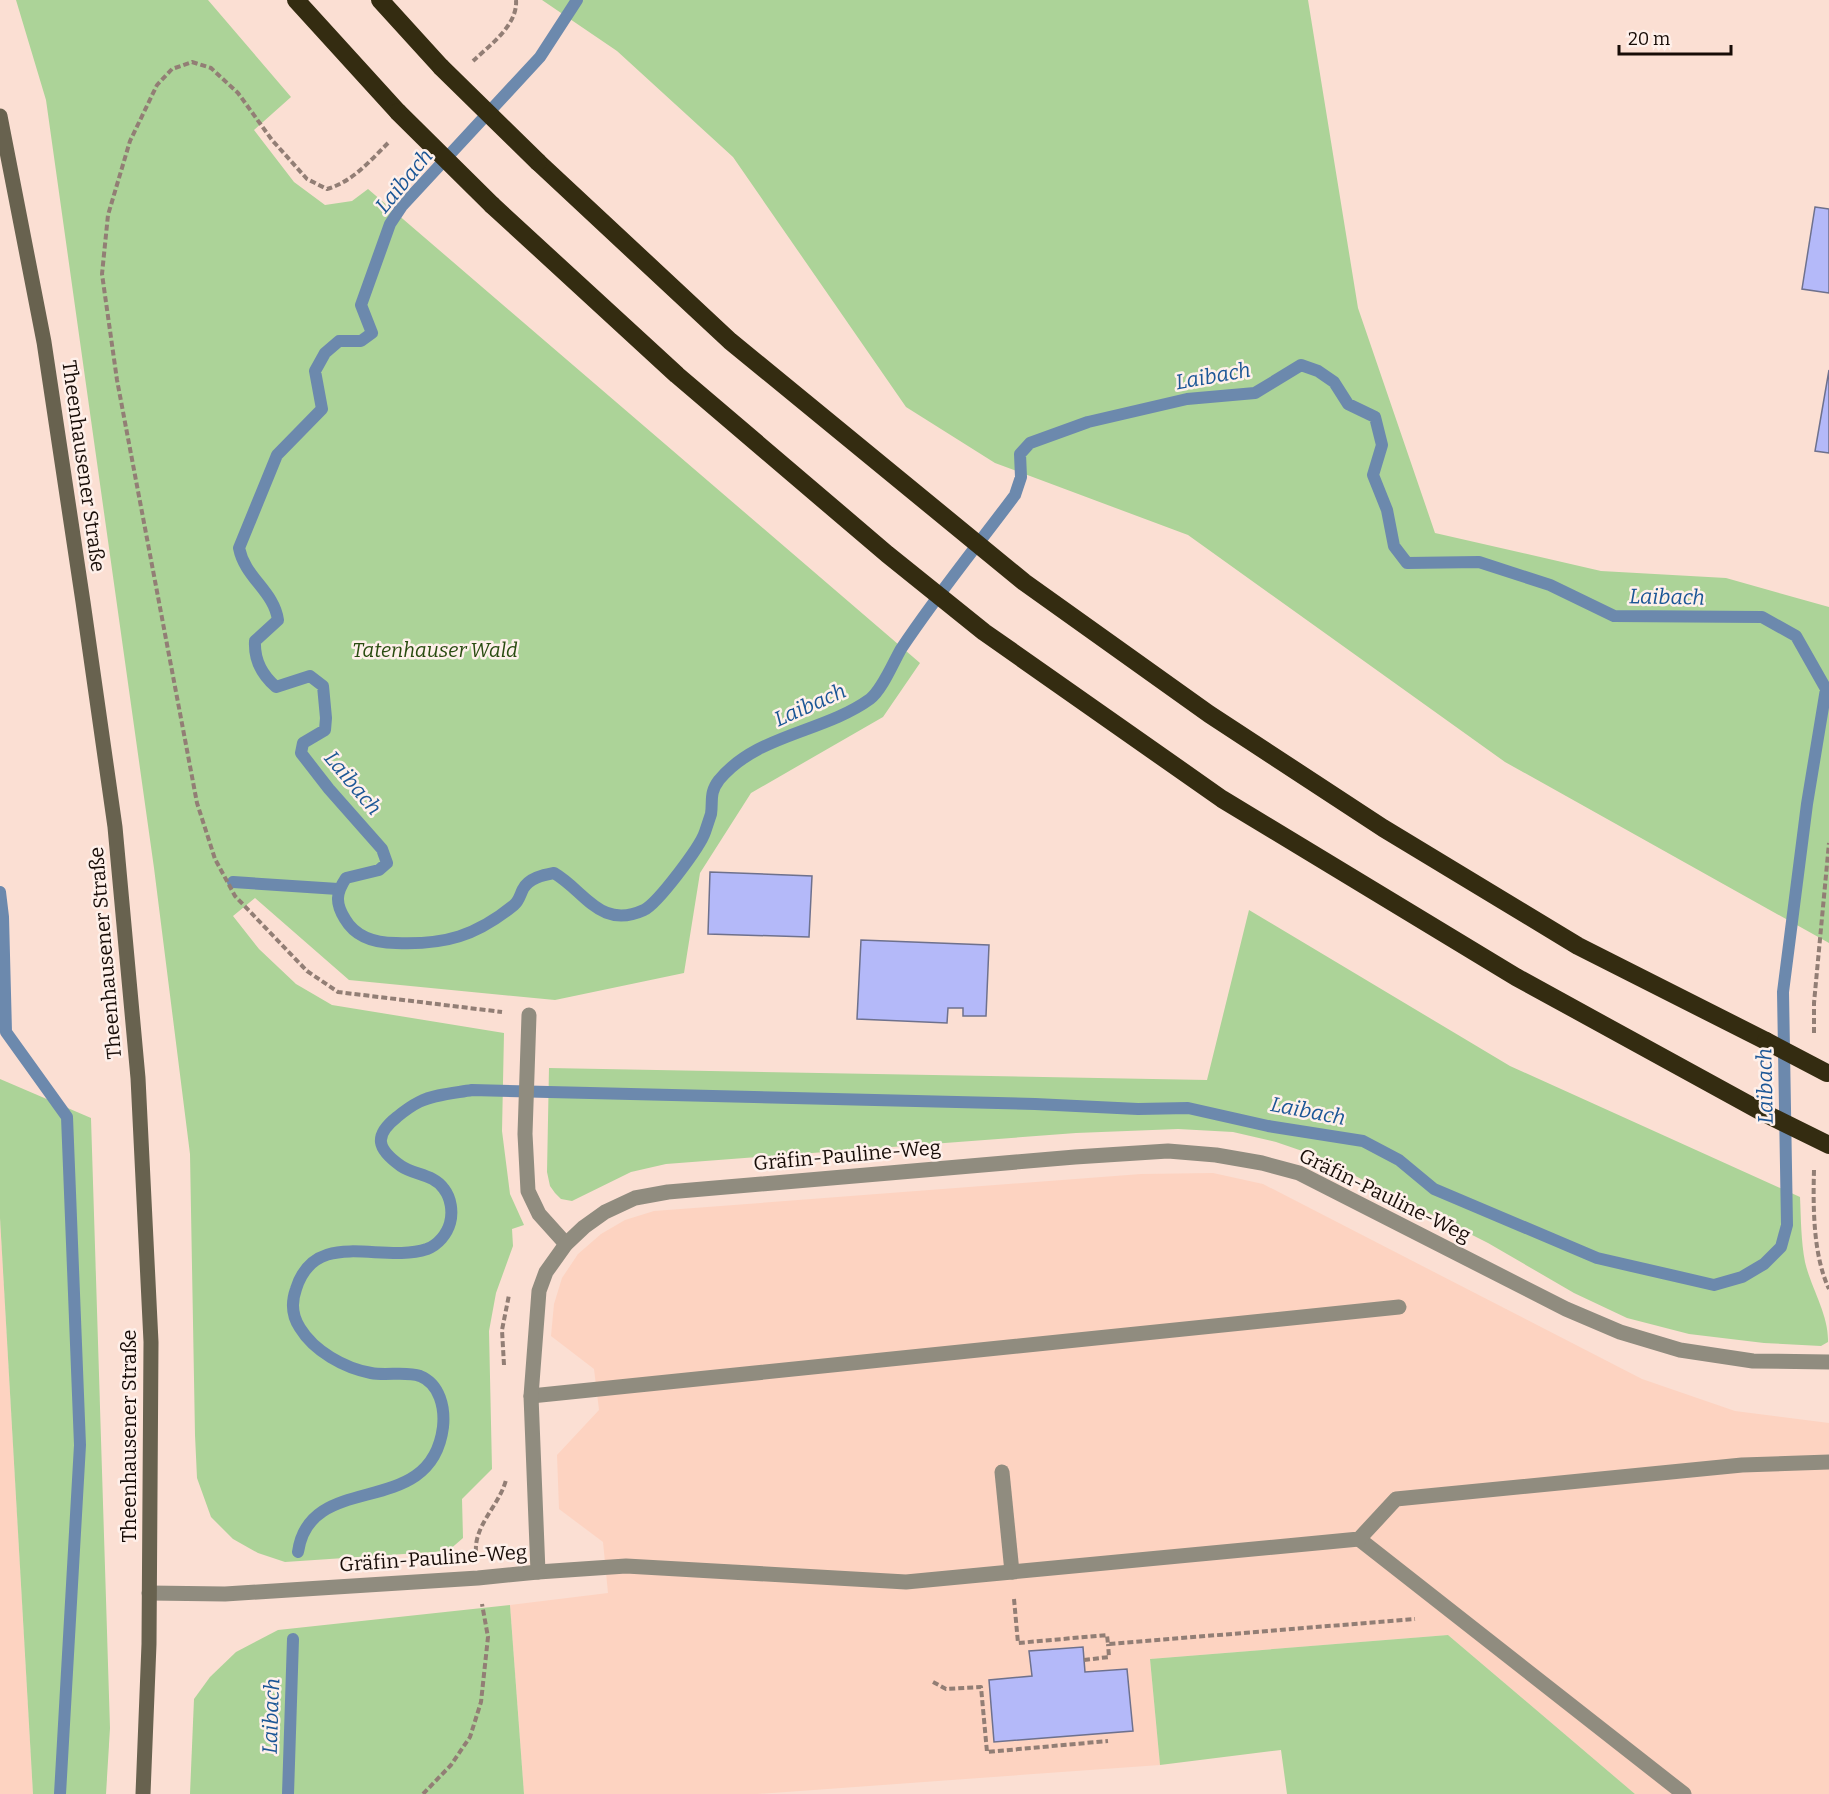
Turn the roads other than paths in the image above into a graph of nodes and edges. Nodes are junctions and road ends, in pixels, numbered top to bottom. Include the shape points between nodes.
1 (296, 0) edge
2 (380, 0) edge
3 (0, 116) edge
4 (529, 1015) road end
5 (1828, 1074) edge
6 (1829, 1145) edge
7 (566, 1244) junction
8 (1399, 1307) dead end
9 (1829, 1362) edge
10 (531, 1395) junction
11 (1829, 1462) edge
12 (1002, 1472) dead end
13 (1359, 1539) junction
14 (538, 1572) junction
15 (1012, 1572) junction
16 (149, 1593) junction
17 (143, 1794) edge
18 (1684, 1794) edge

1 - 6 highway, bridge via 398,112 492,205 677,375 984,632 1222,799 1516,977
2 - 5 highway, bridge via 441,67 538,162 730,341 1024,582 1209,714 1383,828 1578,946
3 - 16 main road, Theenhausener Straße via 44,342 116,839 138,1078 151,1342
4 - 7 street via 525,1134 528,1191 539,1214
7 - 9 street, Gräfin-Pauline-Weg via 604,1212 635,1198 668,1192 1075,1157 1168,1151 1216,1155 1299,1173 1566,1310 1620,1332 1680,1350 1753,1361
7 - 10 street, Gräfin-Pauline-Weg via 546,1272 539,1291
8 - 10 street
10 - 14 street, Gräfin-Pauline-Weg
11 - 13 street via 1742,1466 1396,1498
12 - 15 street
13 - 15 street
13 - 18 street
14 - 15 street via 626,1566 906,1582
14 - 16 street, Gräfin-Pauline-Weg via 225,1594
16 - 17 main road, Theenhausener Straße

